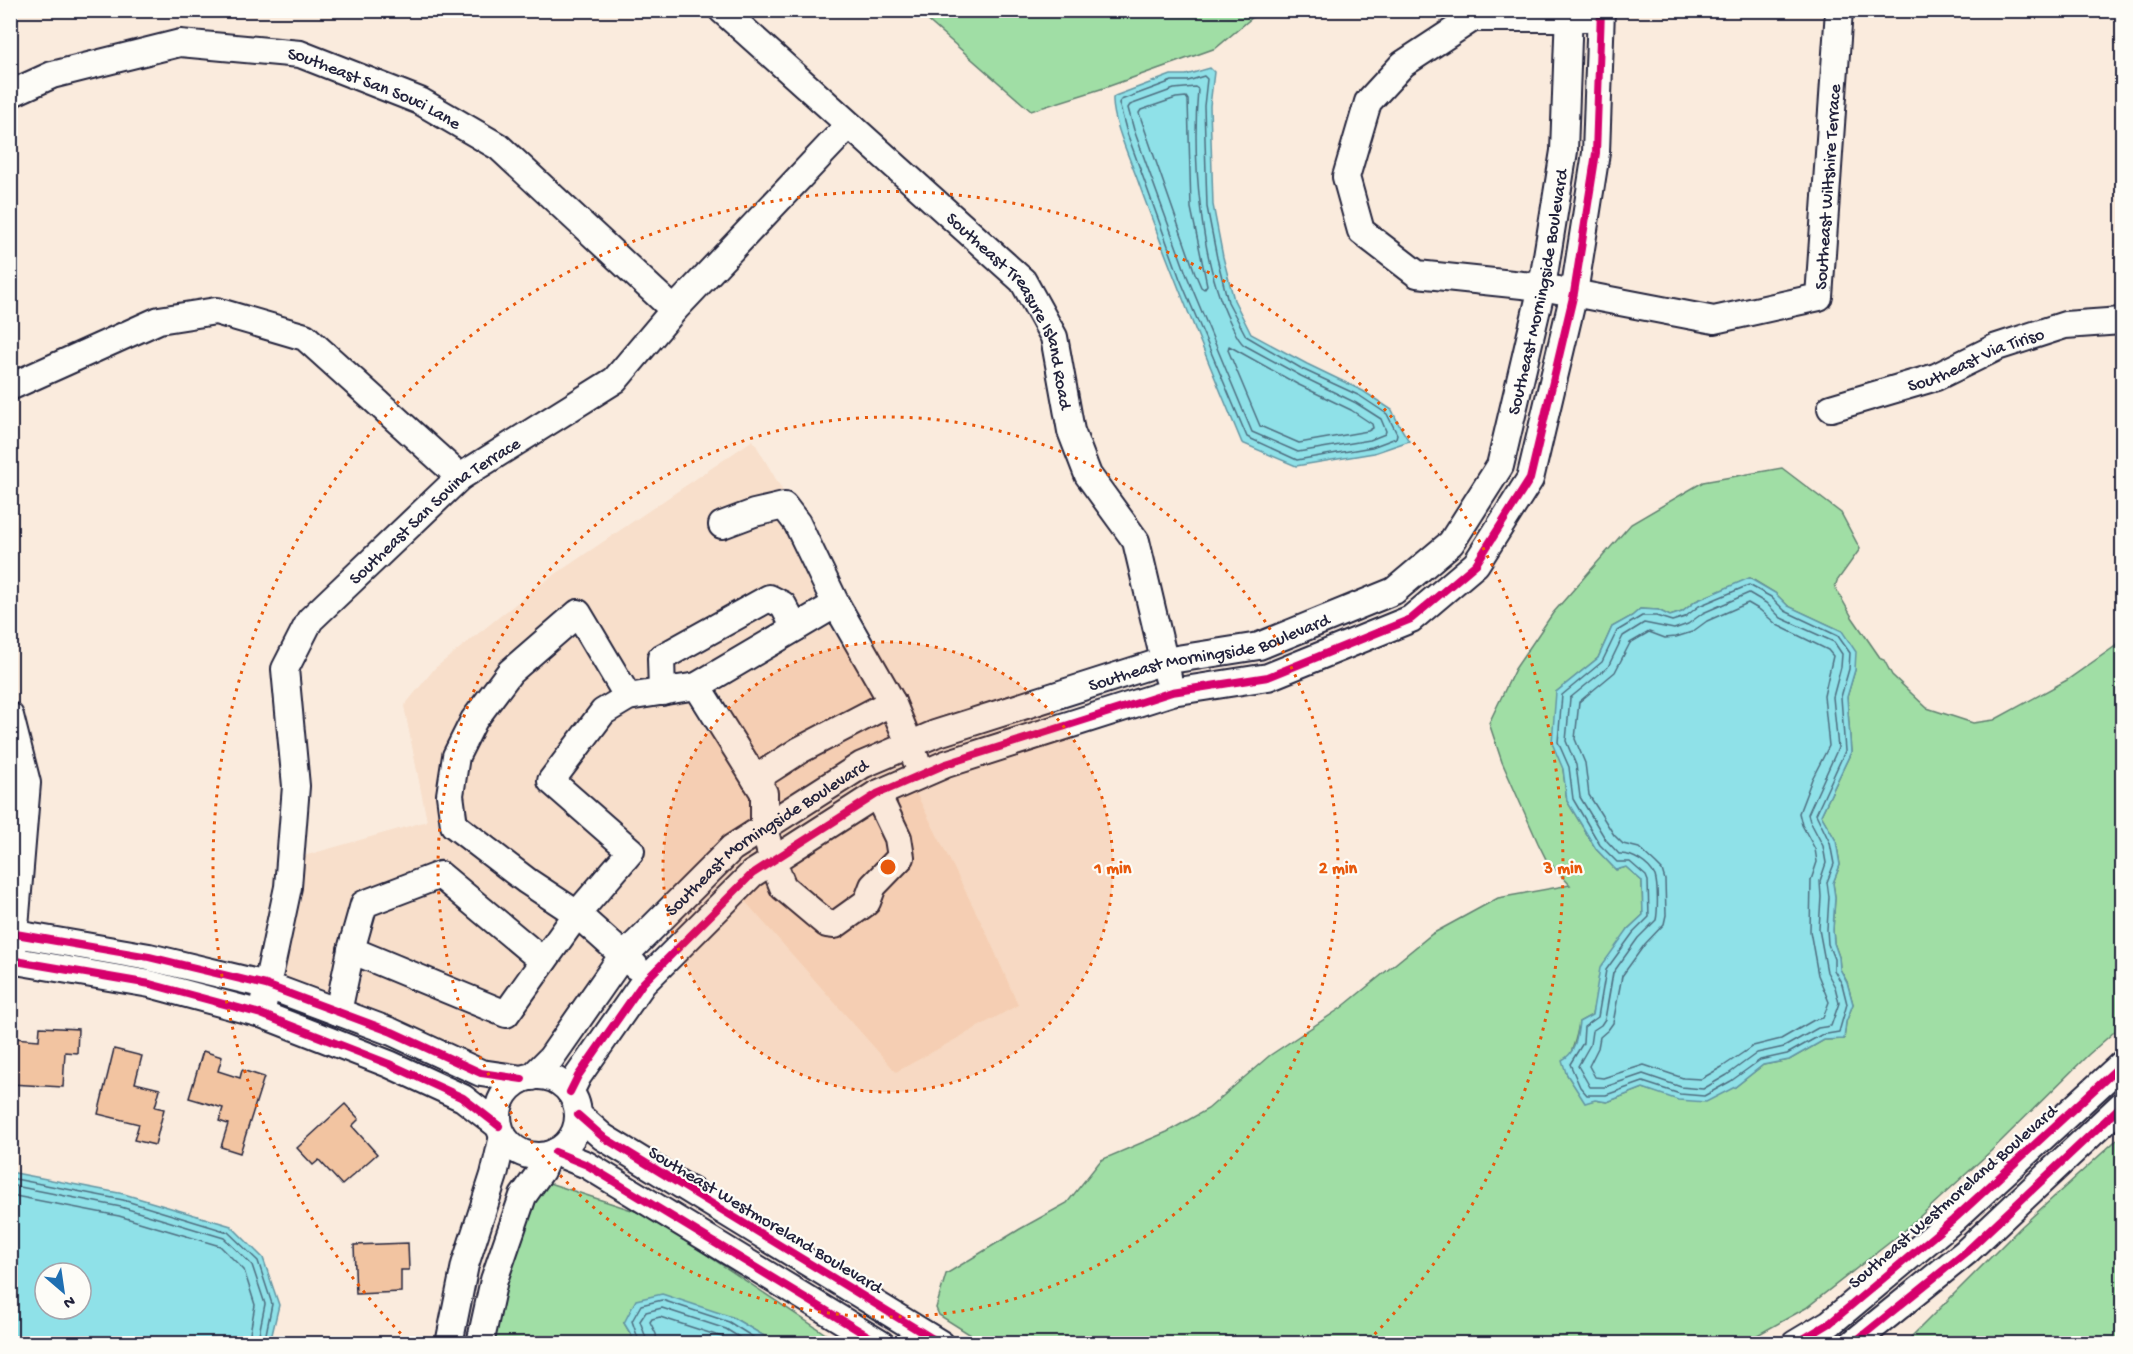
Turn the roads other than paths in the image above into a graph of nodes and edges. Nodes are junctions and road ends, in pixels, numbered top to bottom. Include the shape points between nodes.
1 (722, 10) edge
2 (1839, 10) edge
3 (1569, 14) edge
4 (1601, 15) edge
5 (10, 94) edge
6 (849, 125) junction
7 (1542, 287) junction
8 (1574, 293) junction
9 (674, 310) junction
10 (2122, 321) edge
11 (10, 387) edge
12 (1831, 408) dead end
13 (460, 477) junction
14 (722, 525) dead end
15 (1394, 591) junction
16 (836, 604) junction
17 (1411, 619) junction
18 (795, 628) junction
19 (1164, 661) junction
20 (697, 686) junction
21 (662, 692) junction
22 (1172, 692) junction
23 (628, 697) junction
24 (892, 702) junction
25 (10, 716) edge
26 (911, 744) junction
27 (921, 775) junction
28 (755, 779) junction
29 (877, 794) junction
30 (764, 828) junction
31 (773, 862) junction
32 (577, 914) junction
33 (13, 933) edge
34 (351, 950) junction
35 (623, 957) junction
36 (11, 960) edge
37 (543, 961) junction
38 (648, 977) junction
39 (266, 985) junction
40 (338, 1012) junction
41 (261, 1014) junction
42 (2122, 1064) edge
43 (527, 1078) junction
44 (574, 1103) junction
45 (2122, 1104) edge
46 (501, 1131) junction
47 (551, 1153) junction
48 (449, 1344) edge
49 (480, 1344) edge
50 (881, 1344) edge
51 (941, 1344) edge
52 (1795, 1344) edge
53 (1852, 1344) edge

1 - 6 street, Southeast Treasure Island Road
2 - 8 street, Southeast Wiltshire Terrace via 1819,297 1714,320
3 - 4 street, Southeast Wiltshire Terrace
3 - 7 street, Southeast Morningside Boulevard via 1564,151
3 - 7 street, Southeast Wiltshire Terrace via 1473,18 1403,64 1368,102 1346,177 1361,231 1417,274
4 - 8 street, Southeast Morningside Boulevard via 1596,153
5 - 9 street, Southeast San Souci Lane via 52,75 180,43 300,54 420,101 499,147
6 - 9 street, Southeast San Sovina Terrace
6 - 19 street, Southeast Treasure Island Road via 1023,281 1054,337 1071,431 1088,475 1136,541
7 - 8 street, Southeast Wiltshire Terrace
7 - 15 street, Southeast Morningside Boulevard via 1500,466 1451,543
8 - 17 street, Southeast Morningside Boulevard via 1530,479 1476,564
9 - 13 street, Southeast San Sovina Terrace via 615,380
10 - 12 street, Southeast Via Tiriso via 2065,325 1997,347 1936,378
11 - 13 street via 159,320 216,310 305,337
13 - 39 street, Southeast San Sovina Terrace via 310,620 285,669 296,786 288,887
14 - 16 street via 784,506 797,523
15 - 17 street
15 - 19 street, Southeast Morningside Boulevard via 1259,646
16 - 18 street
16 - 24 street
17 - 22 street, Southeast Morningside Boulevard via 1268,677
18 - 20 street
18 - 21 street via 783,605 769,598 661,658
19 - 22 street, Southeast Treasure Island Road
19 - 26 street, Southeast Morningside Boulevard
20 - 21 street
20 - 28 street
21 - 23 street
22 - 27 street, Southeast Morningside Boulevard
23 - 32 street via 603,712 551,781 632,851
23 - 32 street via 578,613 510,672 474,720 456,756 450,795 454,825
24 - 26 street
24 - 28 street via 800,750
25 - 33 street via 27,783
26 - 27 street
26 - 30 street, Southeast Morningside Boulevard via 862,765
27 - 29 street, Southeast Morningside Boulevard
28 - 30 street via 764,793
29 - 31 street, Southeast Morningside Boulevard
29 - 31 street via 898,838 901,857 873,886 867,902 835,926 827,924 783,887
30 - 31 street
30 - 35 street, Southeast Morningside Boulevard via 732,848
31 - 38 street, Southeast Morningside Boulevard via 752,874
32 - 35 street
32 - 37 street
33 - 36 street
33 - 39 street via 149,957
34 - 37 street via 506,1014
34 - 37 street via 364,904 440,875
34 - 40 street
35 - 38 street
35 - 43 street, Southeast Morningside Boulevard via 551,1058
36 - 41 street via 150,984
38 - 44 street, Southeast Morningside Boulevard via 578,1076
39 - 40 street
39 - 41 street, Southeast San Sovina Terrace
40 - 43 street via 481,1073
41 - 46 street via 463,1098
42 - 52 street, Southeast Westmoreland Boulevard via 1953,1220 1830,1323
43 - 44 street via 551,1078 562,1084
43 - 46 street via 514,1084 502,1099 498,1117
44 - 47 street via 574,1132 568,1142
44 - 51 street, Southeast Westmoreland Boulevard via 603,1137
45 - 53 street via 1966,1252
46 - 47 street via 525,1154
46 - 48 street via 494,1175 465,1265
47 - 49 street via 523,1196 494,1280
47 - 50 street via 588,1165

